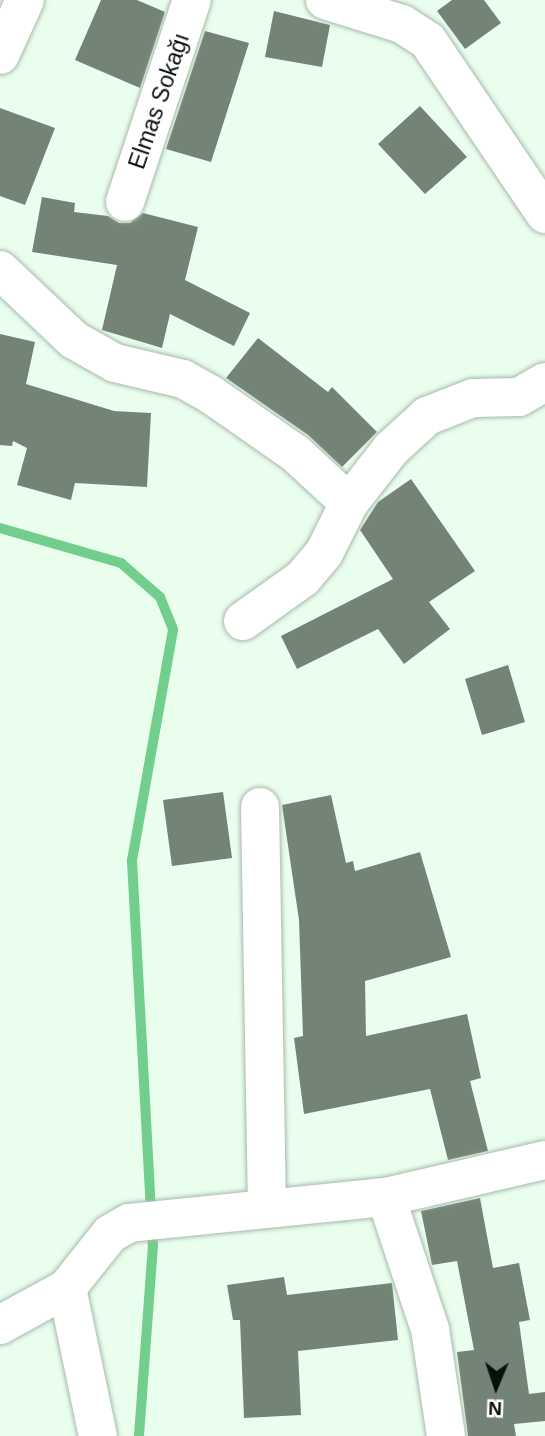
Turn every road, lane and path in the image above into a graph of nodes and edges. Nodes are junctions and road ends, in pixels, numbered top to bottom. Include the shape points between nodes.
1 (25, 0) edge
2 (192, 0) edge
3 (325, 0) edge
4 (0, 55) edge
5 (125, 202) dead end
6 (545, 214) edge
7 (0, 270) edge
8 (545, 382) edge
9 (349, 503) junction
10 (243, 621) dead end
11 (260, 807) dead end
12 (545, 1160) edge
13 (386, 1196) junction
14 (267, 1208) junction
15 (67, 1288) junction
16 (0, 1325) edge
17 (98, 1436) edge
18 (446, 1436) edge

1 - 4 street
2 - 5 street, Elmas Sokağı
3 - 6 street via 402,24 428,41
7 - 9 street via 74,340 115,363 183,379 210,394 295,453
8 - 9 street via 519,397 473,398 427,416 391,449
9 - 10 street via 324,553 303,578
11 - 14 street
12 - 13 street
13 - 14 street
13 - 18 street via 430,1329
14 - 15 street via 129,1223 110,1234
15 - 16 street
15 - 17 street

